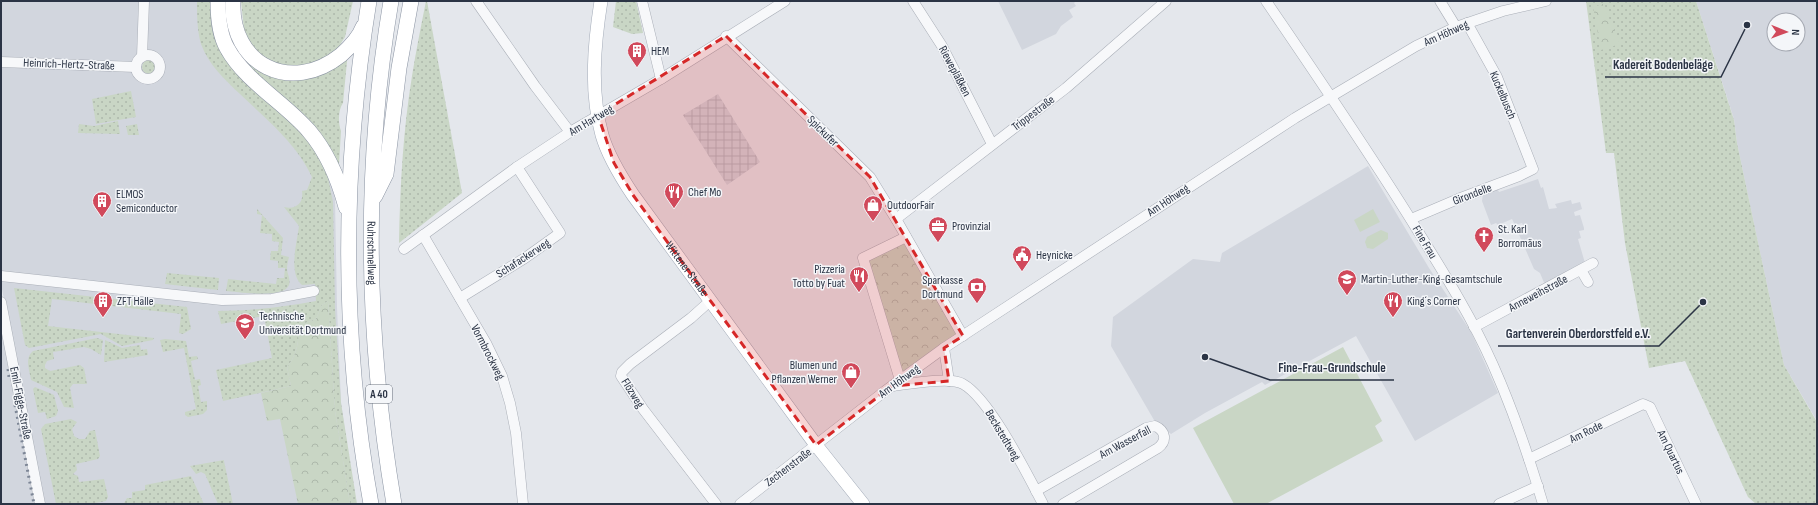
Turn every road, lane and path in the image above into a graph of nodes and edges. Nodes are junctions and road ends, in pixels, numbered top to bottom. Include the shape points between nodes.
1 (144, 1) edge
2 (218, 1) edge
3 (233, 1) edge
4 (369, 1) edge
5 (391, 1) edge
6 (411, 1) edge
7 (476, 1) edge
8 (601, 1) edge
9 (642, 1) edge
10 (785, 1) edge
11 (913, 1) edge
12 (1166, 1) edge
13 (1266, 1) edge
14 (1440, 1) edge
15 (1546, 1) edge
16 (367, 16) junction
17 (1467, 23) junction
18 (1456, 27) junction
19 (726, 36) junction
20 (142, 57) junction
21 (1, 62) edge
22 (136, 66) junction
23 (660, 79) junction
24 (1330, 96) junction
25 (598, 115) junction
26 (570, 132) junction
27 (992, 144) junction
28 (517, 167) junction
29 (1532, 169) joint
30 (373, 200) junction
31 (896, 219) junction
32 (1411, 219) junction
33 (349, 224) junction
34 (423, 235) junction
35 (906, 237) junction
36 (404, 249) dead end
37 (1593, 263) dead end
38 (1581, 270) junction
39 (1, 276) edge
40 (1588, 282) dead end
41 (314, 291) dead end
42 (460, 298) junction
43 (710, 301) junction
44 (1, 302) edge
45 (1474, 327) junction
46 (963, 336) junction
47 (944, 348) junction
48 (949, 381) junction
49 (896, 383) junction
50 (1643, 404) joint
51 (816, 445) junction
52 (1529, 459) junction
53 (1538, 486) junction
54 (1036, 492) junction
55 (40, 504) edge
56 (371, 504) edge
57 (394, 504) edge
58 (523, 504) edge
59 (716, 504) edge
60 (740, 504) edge
61 (863, 504) edge
62 (1043, 504) edge
63 (1063, 504) edge
64 (1500, 504) edge
65 (1543, 504) edge
66 (1696, 504) edge

1 - 20 street
2 - 33 highway via 219,27 227,48 246,72 296,117 318,142 339,186
3 - 16 highway via 235,28 242,44 253,58 272,69 290,73 318,69 333,60 358,37
4 - 16 highway, Ruhrschnellweg / A 40
5 - 30 highway, Ruhrschnellweg / A 40 via 379,95
6 - 30 highway via 399,68 386,174
7 - 26 street
8 - 25 main road, Wittener Straße via 594,76
9 - 23 street
10 - 19 street, Am Hartweg
11 - 27 street, Riewepläßken via 942,46
12 - 27 street, Trippestraße via 1066,88
13 - 24 street, Fine Frau
14 - 18 street
15 - 17 street, Am Höhweg via 1502,11
16 - 33 highway, Ruhrschnellweg / A 40 via 354,121
17 - 18 street, Am Höhweg
17 - 29 street, Kuckelbusch via 1497,77
18 - 24 street, Am Höhweg via 1416,46
19 - 23 street, Am Hartweg
19 - 31 street, Spickufer via 870,177
20 - 22 street
20 - 22 street via 151,56 158,60 159,73 153,78 146,79 139,75
21 - 22 street, Heinrich-Hertz-Straße
23 - 25 street, Am Hartweg
24 - 32 street, Fine Frau
24 - 46 street, Am Höhweg
25 - 26 street, Am Hartweg
25 - 43 main road, Wittener Straße via 603,136 621,176
26 - 28 street, Am Hartweg
27 - 31 street, Trippestraße
28 - 34 street, Am Hartweg
28 - 42 street, Schafackerweg via 560,233
29 - 32 street, Girondelle
30 - 57 highway, Ruhrschnellweg / A 40 via 371,241 374,338
31 - 35 street, Spickufer
32 - 45 street, Fine Frau
33 - 56 highway, Ruhrschnellweg / A 40 via 354,364
34 - 36 street, Am Hartweg
34 - 42 street, Vormbrockweg
35 - 46 street, Spickufer
35 - 49 street via 864,258
37 - 38 street, Anneweihstraße
38 - 40 street, Anneweihstraße
38 - 45 street, Anneweihstraße
39 - 41 street via 222,300 272,299
42 - 58 street, Vormbrockweg via 502,376 516,433
43 - 51 main road, Wittener Straße
43 - 59 street, Flözweg via 630,364 621,376 642,409
44 - 55 street, Emil-Figge-Straße
45 - 52 street, Fine Frau via 1504,392
46 - 47 street, Am Höhweg
47 - 48 street
47 - 49 street, Am Höhweg
48 - 49 street, Beckstedtweg
48 - 54 street, Beckstedtweg via 962,383 983,402
49 - 51 street, Am Höhweg
50 - 52 street, Am Rode
50 - 66 street, Am Quartus via 1650,407
51 - 60 street, Zechenstraße
51 - 61 main road, Wittener Straße
52 - 53 street, Fine Frau
53 - 64 street
53 - 65 street, Fine Frau
54 - 62 street, Beckstedtweg
54 - 63 street, Am Wasserfall via 1146,428 1154,426 1162,430 1164,441 1158,448

